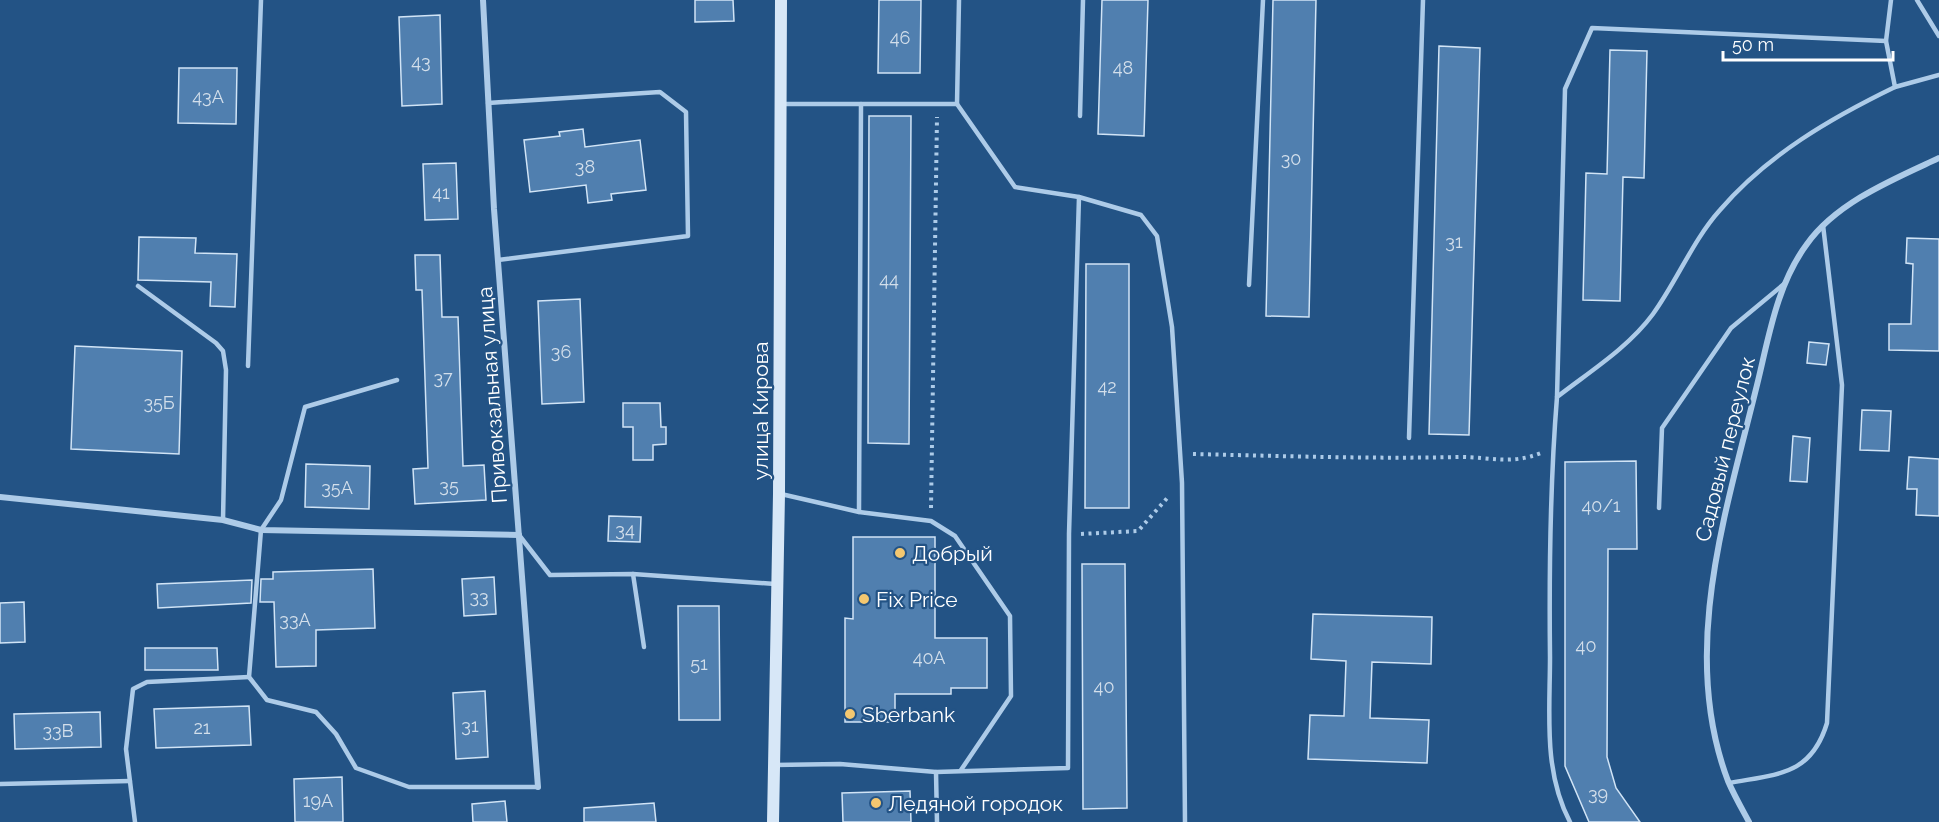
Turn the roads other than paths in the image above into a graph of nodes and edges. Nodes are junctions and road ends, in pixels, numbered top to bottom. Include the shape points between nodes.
1 (261, 0) edge
2 (483, 0) edge
3 (781, 0) edge
4 (959, 0) edge
5 (1083, 0) edge
6 (1263, 0) edge
7 (1423, 0) edge
8 (1891, 0) edge
9 (1917, 0) edge
10 (1939, 36) edge
11 (1886, 40) junction
12 (1939, 75) edge
13 (1895, 87) junction
14 (488, 103) junction
15 (781, 104) junction
16 (861, 104) junction
17 (957, 104) junction
18 (1080, 116) dead end
19 (1939, 158) edge
20 (1079, 197) junction
21 (1823, 225) junction
22 (498, 260) junction
23 (1784, 284) junction
24 (1249, 285) dead end
25 (138, 286) dead end
26 (248, 366) dead end
27 (397, 380) dead end
28 (1557, 398) junction
29 (1409, 438) dead end
30 (779, 494) junction
31 (0, 497) edge
32 (1659, 508) dead end
33 (859, 512) junction
34 (223, 520) junction
35 (261, 530) junction
36 (519, 535) junction
37 (633, 574) junction
38 (778, 584) junction
39 (644, 647) dead end
40 (249, 677) junction
41 (774, 765) junction
42 (961, 770) junction
43 (936, 772) junction
44 (130, 781) junction
45 (1729, 783) junction
46 (0, 784) edge
47 (538, 787) joint
48 (135, 822) edge
49 (773, 822) edge
50 (937, 822) edge
51 (1185, 822) edge
52 (1570, 822) edge
53 (1749, 822) edge

1 - 26 lane
2 - 14 street, Привокзальная улица
3 - 15 main road, улица Кирова
4 - 17 lane
5 - 18 lane
6 - 24 lane
7 - 29 lane
8 - 11 lane
9 - 10 lane
11 - 13 lane
11 - 28 lane via 1592,28 1565,89
12 - 13 lane
13 - 28 lane via 1837,115 1757,175 1719,210 1671,287 1633,337
14 - 22 street, Привокзальная улица
14 - 22 lane via 660,93 686,112 687,236
15 - 16 lane
15 - 30 main road, улица Кирова
16 - 17 lane
16 - 33 lane
17 - 20 lane via 1015,188
19 - 21 street, Садовый переулок via 1847,207
20 - 42 lane via 1069,534 1068,768
20 - 51 lane via 1141,215 1156,236 1172,327 1182,483
21 - 23 street, Садовый переулок via 1794,263
21 - 45 lane via 1842,385 1827,723 1813,755 1797,768
22 - 36 street, Привокзальная улица
23 - 32 lane via 1731,328 1662,428
23 - 45 street, Садовый переулок via 1713,570 1707,653 1710,710
25 - 34 lane via 223,351
27 - 35 lane via 305,407 281,500
28 - 52 lane via 1549,573 1551,768
30 - 33 lane
30 - 38 main road, улица Кирова
31 - 34 street
33 - 42 lane via 931,521 955,536 1010,616 1011,696
34 - 35 street
35 - 36 street
35 - 40 lane
36 - 37 lane via 550,575
36 - 47 street, Привокзальная улица
37 - 38 lane
37 - 39 lane
38 - 41 main road, улица Кирова
40 - 44 lane via 147,682 133,689 126,749
40 - 47 lane via 267,700 316,712 336,734 356,768 408,787
41 - 43 lane via 840,764
41 - 49 main road, улица Кирова
42 - 43 lane
43 - 50 lane
44 - 46 lane
44 - 48 lane
45 - 53 street, Садовый переулок

